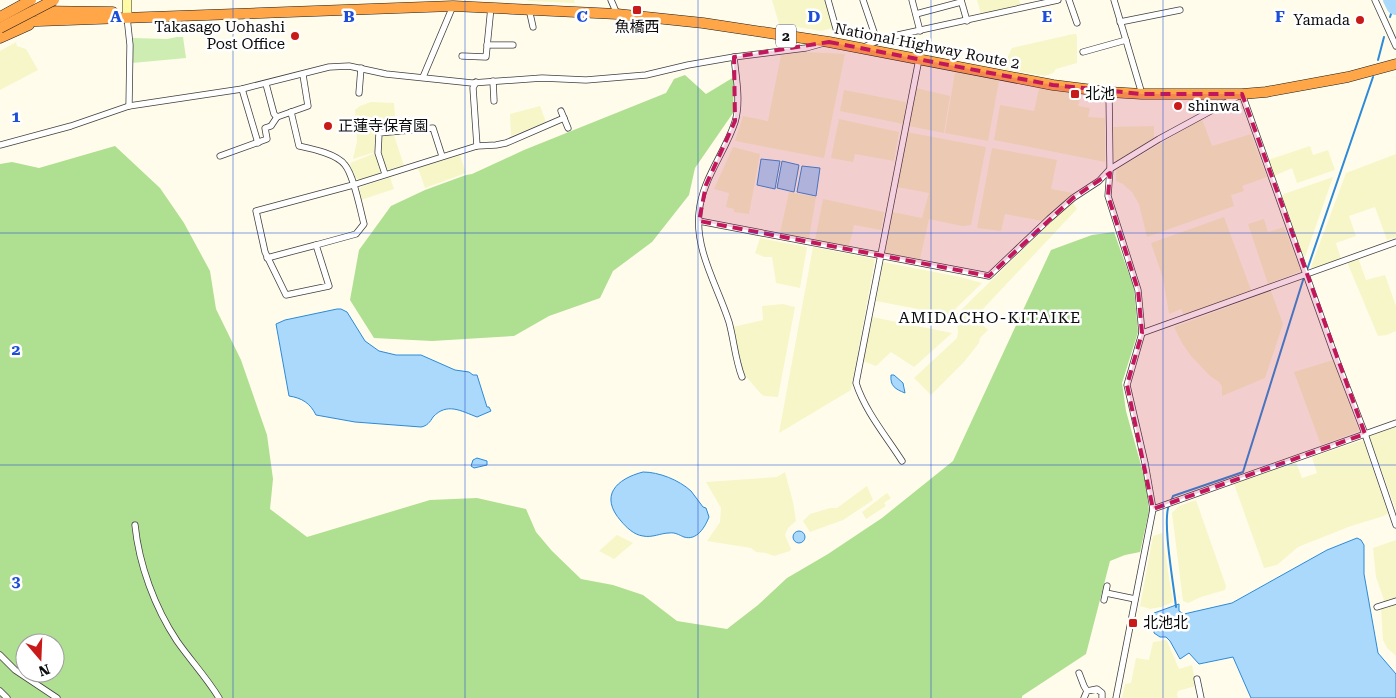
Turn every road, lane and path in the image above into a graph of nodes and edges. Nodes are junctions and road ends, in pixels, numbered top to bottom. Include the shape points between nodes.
1 (31, 0) edge
2 (54, 0) edge
3 (127, 0) edge
4 (611, 0) edge
5 (828, 0) edge
6 (864, 0) edge
7 (912, 0) edge
8 (1055, 0) edge
9 (1069, 0) edge
10 (1114, 0) edge
11 (1375, 0) edge
12 (961, 1) edge
13 (453, 3) edge
14 (490, 7) junction
15 (529, 9) junction
16 (1180, 10) dead end
17 (1, 12) edge
18 (127, 14) junction
19 (617, 14) junction
20 (916, 14) junction
21 (40, 21) junction
22 (967, 21) junction
23 (1120, 22) junction
24 (0, 23) edge
25 (1077, 23) dead end
26 (534, 27) dead end
27 (0, 28) edge
28 (920, 31) junction
29 (837, 32) dead end
30 (0, 38) edge
31 (1126, 40) junction
32 (877, 41) junction
33 (829, 42) junction
34 (487, 45) junction
35 (513, 45) dead end
36 (1396, 46) edge
37 (862, 48) junction
38 (1083, 52) dead end
39 (462, 56) dead end
40 (734, 57) junction
41 (919, 60) junction
42 (1396, 64) edge
43 (361, 68) junction
44 (303, 75) junction
45 (423, 77) junction
46 (493, 81) junction
47 (476, 82) junction
48 (266, 84) junction
49 (242, 89) junction
50 (1109, 92) junction
51 (359, 94) dead end
52 (1142, 94) junction
53 (1242, 94) junction
54 (494, 100) dead end
55 (129, 106) junction
56 (562, 111) dead end
57 (291, 112) junction
58 (277, 118) junction
59 (564, 118) junction
60 (568, 128) dead end
61 (258, 143) junction
62 (0, 145) edge
63 (477, 146) junction
64 (220, 156) dead end
65 (442, 156) junction
66 (1110, 169) junction
67 (385, 174) junction
68 (353, 185) junction
69 (699, 221) junction
70 (1396, 242) edge
71 (316, 245) junction
72 (880, 256) junction
73 (268, 258) junction
74 (1307, 273) junction
75 (1142, 333) junction
76 (742, 377) dead end
77 (1396, 422) edge
78 (1365, 434) junction
79 (902, 461) dead end
80 (1153, 509) junction
81 (1396, 525) edge
82 (134, 526) dead end
83 (1107, 586) dead end
84 (1106, 592) junction
85 (1134, 599) junction
86 (1104, 600) dead end
87 (1396, 601) edge
88 (1377, 607) dead end
89 (0, 655) edge
90 (1079, 672) dead end
91 (1196, 679) dead end
92 (0, 691) edge
93 (1087, 691) junction
94 (7, 698) edge
95 (57, 698) edge
96 (219, 698) edge
97 (1084, 698) edge
98 (1102, 698) edge
99 (1116, 698) edge
100 (1201, 698) edge

1 - 17 highway, bridge
2 - 27 highway, bridge
3 - 18 main road
4 - 19 street
5 - 29 street via 837,19
6 - 32 street
7 - 20 street
8 - 22 street
9 - 25 street
10 - 23 street
11 - 36 street
12 - 20 street
12 - 22 street
13 - 14 highway, National Highway Route 2 / 2
13 - 18 highway, National Highway Route 2 / 2 via 170,16
13 - 45 street
14 - 15 highway, National Highway Route 2 / 2
14 - 34 street
15 - 19 highway, National Highway Route 2 / 2
15 - 26 street
16 - 23 street
17 - 18 highway
18 - 21 highway, National Highway Route 2 / 2
18 - 55 street
19 - 33 highway, National Highway Route 2 / 2
20 - 28 street
21 - 24 highway, National Highway Route 2 / 2
21 - 30 highway
22 - 28 street
23 - 31 street
28 - 32 street
31 - 38 street via 1099,51
31 - 52 street
32 - 37 street
33 - 37 highway, National Highway Route 2 / 2
33 - 40 street
34 - 35 street
34 - 39 street via 486,57
37 - 41 highway, National Highway Route 2 / 2
40 - 46 street via 646,75 586,80
40 - 69 street via 735,121 706,185
41 - 50 highway, National Highway Route 2 / 2 via 1026,81
41 - 72 street
42 - 53 highway, National Highway Route 2 / 2 via 1348,77
43 - 44 street via 329,67
43 - 45 street
43 - 51 street
44 - 48 street
44 - 57 street via 308,106
45 - 47 street
46 - 47 street
46 - 54 street
47 - 63 street via 473,88
48 - 49 street
48 - 58 street
49 - 55 street
49 - 61 street
50 - 52 highway, National Highway Route 2 / 2
50 - 66 street
52 - 53 highway, National Highway Route 2 / 2
53 - 66 street
53 - 74 street
55 - 62 street
56 - 59 street
57 - 58 street
57 - 68 street via 299,146 322,151 345,164
58 - 61 street via 265,128 267,139
59 - 60 street
59 - 63 street via 506,143
61 - 64 street
63 - 65 street
65 - 67 street
65 - 67 street via 433,128 379,133 378,154
66 - 72 street via 1049,219 989,276
66 - 75 street via 1108,196 1138,290
67 - 68 street
68 - 71 street via 364,224 356,234
68 - 73 street via 256,211
69 - 72 street
69 - 76 street via 704,254 729,324
70 - 74 street
71 - 73 street
71 - 73 street via 328,286 286,296
72 - 79 street via 856,383
74 - 75 street
74 - 78 street
75 - 80 street via 1127,385
77 - 78 street
78 - 80 street
78 - 81 street
80 - 85 street
82 - 96 street via 157,607 177,641
83 - 84 street
84 - 85 street
84 - 86 street
85 - 99 street
87 - 88 street
89 - 95 street via 15,670
90 - 93 street
91 - 100 street
92 - 94 street
93 - 97 street
93 - 98 street via 1097,689

